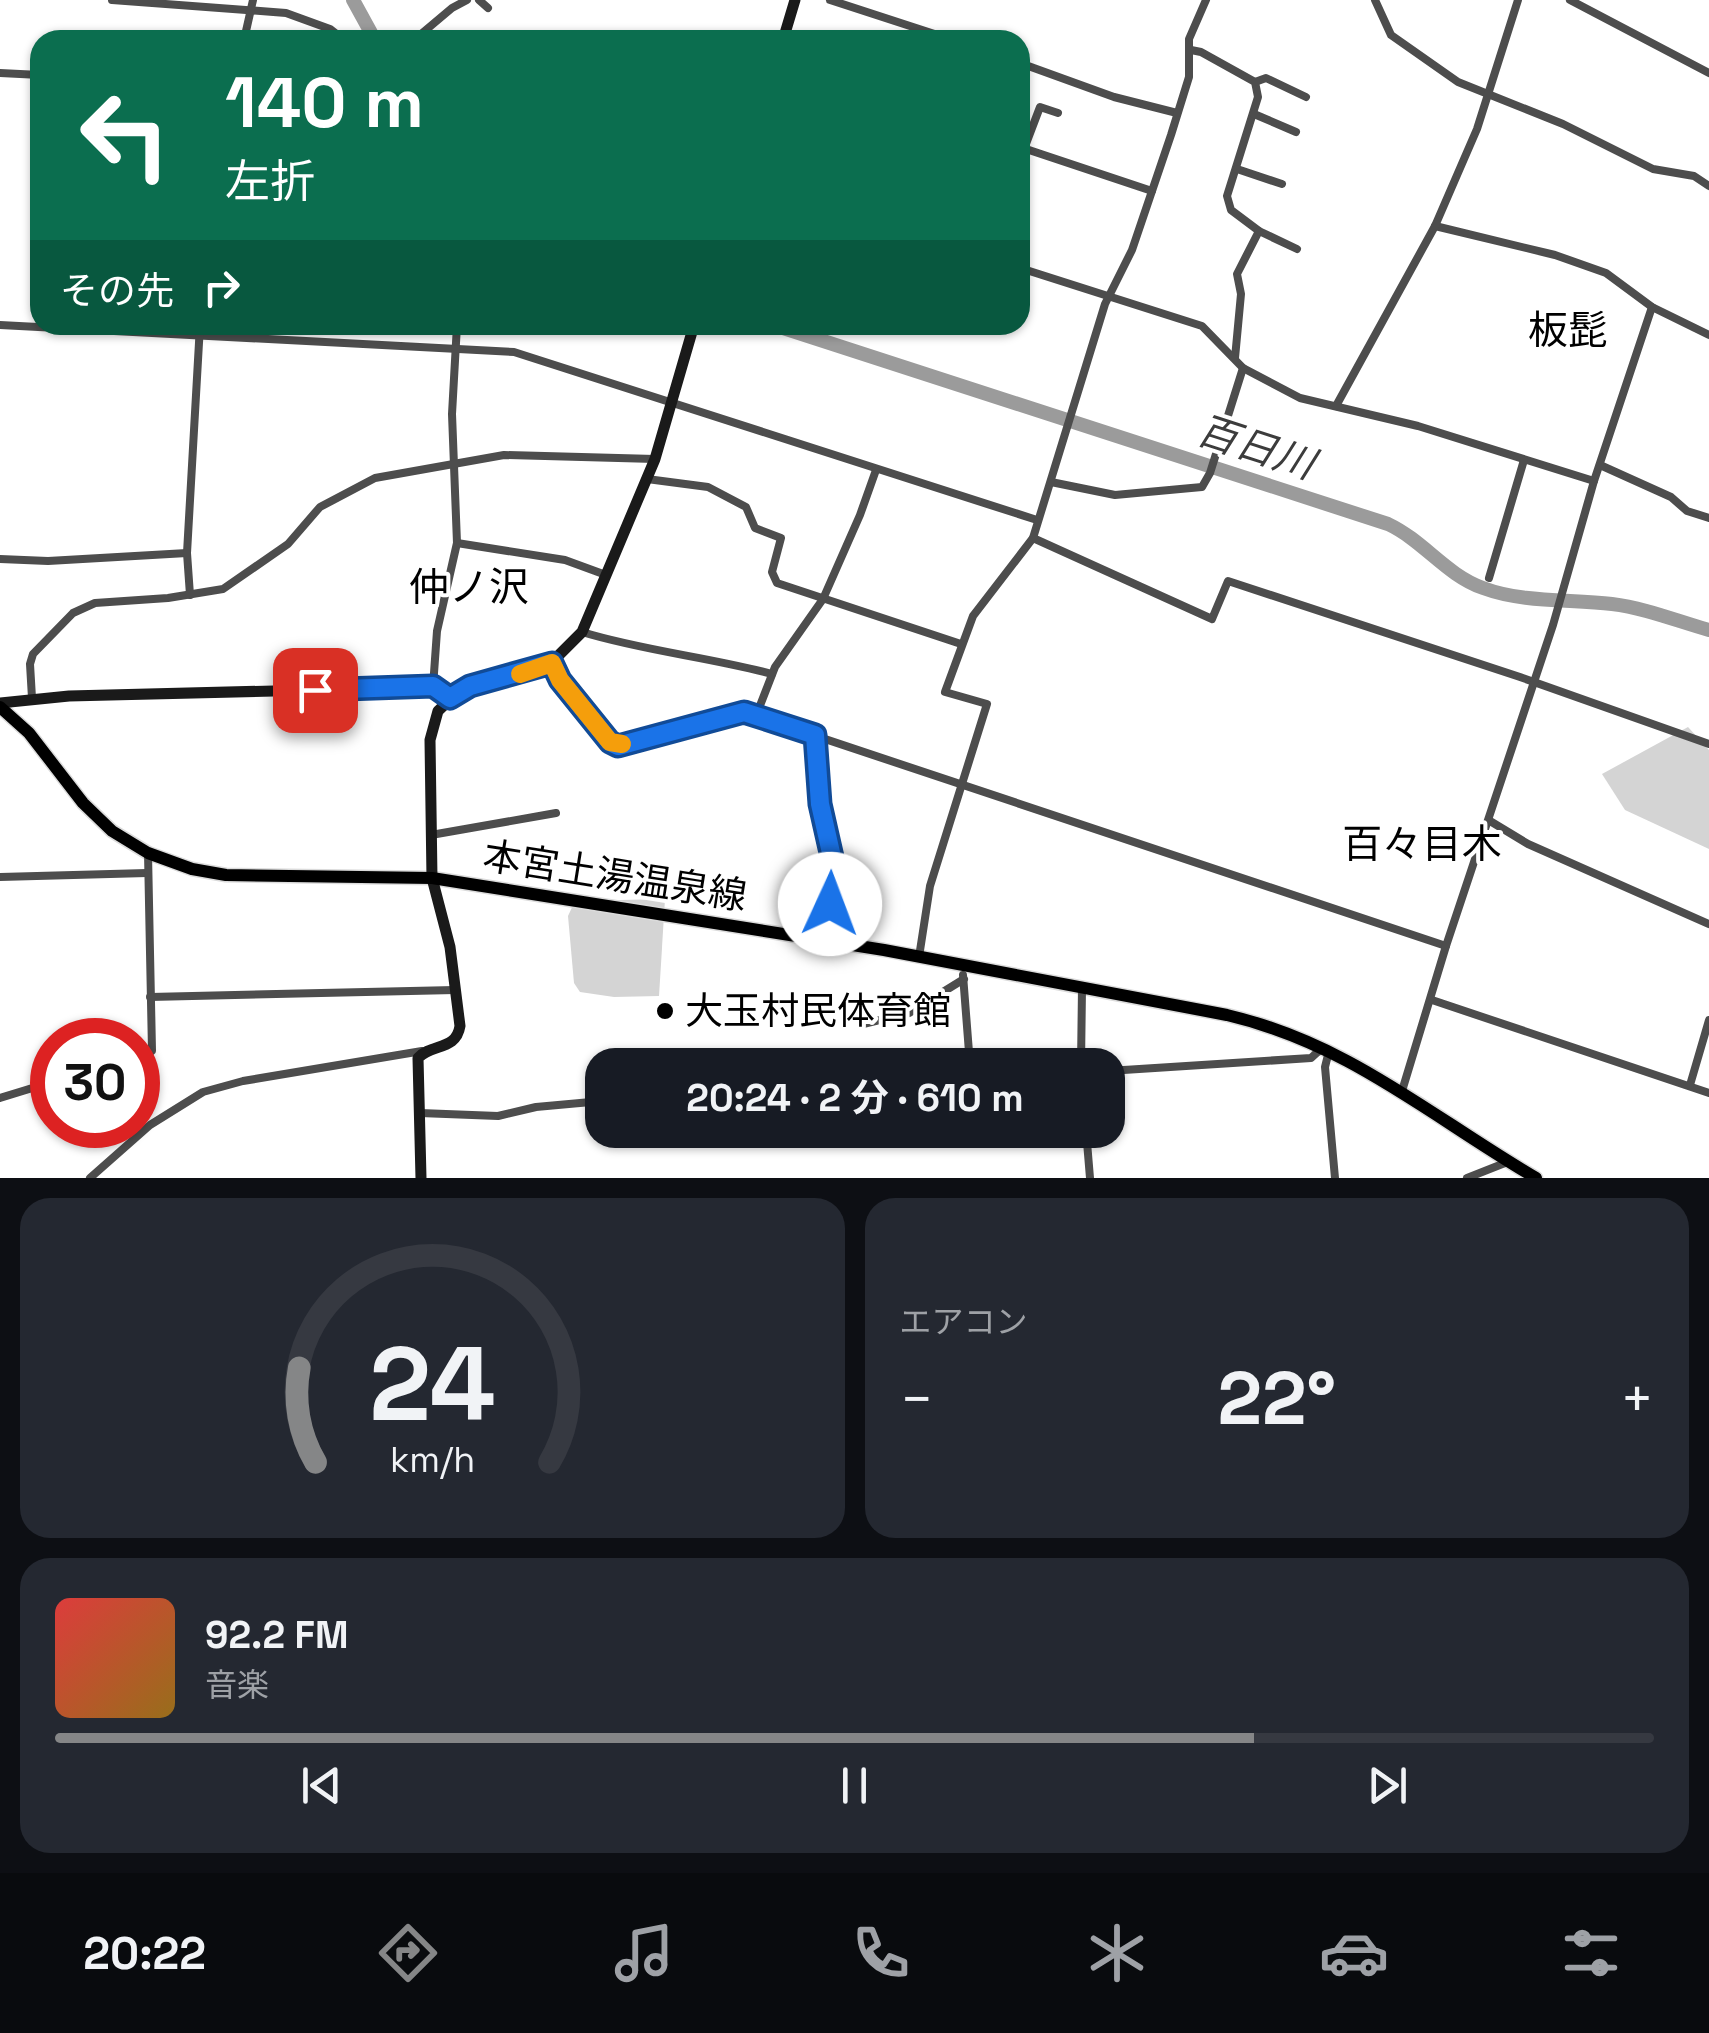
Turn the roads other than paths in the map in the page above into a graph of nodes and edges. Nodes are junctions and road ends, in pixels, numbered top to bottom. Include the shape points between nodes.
1 (112, 0) edge
2 (252, 0) edge
3 (468, 0) edge
4 (479, 0) edge
5 (796, 0) edge
6 (830, 0) edge
7 (1206, 0) edge
8 (1375, 0) edge
9 (1518, 0) edge
10 (1570, 0) edge
11 (488, 8) dead end
12 (252, 11) junction
13 (247, 30) edge
14 (321, 30) edge
15 (426, 30) edge
16 (786, 30) edge
17 (922, 30) edge
18 (1191, 50) junction
19 (1030, 67) edge
20 (0, 74) edge
21 (1709, 74) edge
22 (30, 75) edge
23 (1255, 82) junction
24 (1487, 94) junction
25 (1306, 97) dead end
26 (1058, 113) dead end
27 (1177, 113) junction
28 (1254, 114) junction
29 (1030, 130) edge
30 (1296, 132) dead end
31 (1030, 151) edge
32 (1236, 169) junction
33 (1282, 184) dead end
34 (1709, 186) edge
35 (1152, 191) junction
36 (1435, 226) junction
37 (1259, 231) junction
38 (1298, 249) dead end
39 (1030, 271) edge
40 (1108, 297) junction
41 (1652, 307) junction
42 (0, 325) edge
43 (30, 326) edge
44 (1709, 334) edge
45 (200, 335) edge
46 (271, 335) edge
47 (457, 335) edge
48 (691, 335) edge
49 (456, 348) junction
50 (1235, 358) junction
51 (1243, 368) junction
52 (671, 403) junction
53 (1336, 406) junction
54 (655, 459) junction
55 (1524, 460) junction
56 (453, 464) junction
57 (1600, 465) junction
58 (876, 470) junction
59 (648, 479) junction
60 (1594, 481) junction
61 (1051, 482) junction
62 (1709, 518) edge
63 (1036, 520) junction
64 (1034, 538) junction
65 (457, 543) junction
66 (188, 554) junction
67 (0, 560) edge
68 (606, 575) junction
69 (1489, 578) dead end
70 (190, 595) junction
71 (823, 599) junction
72 (582, 632) junction
73 (960, 644) junction
74 (552, 663) junction
75 (772, 674) junction
76 (1535, 683) junction
77 (433, 686) junction
78 (32, 698) junction
79 (450, 698) junction
80 (0, 705) edge
81 (756, 716) junction
82 (815, 735) junction
83 (1709, 744) edge
84 (962, 785) junction
85 (556, 813) dead end
86 (1490, 821) junction
87 (432, 834) junction
88 (148, 853) junction
89 (147, 873) junction
90 (0, 878) edge
91 (432, 878) junction
92 (1709, 924) edge
93 (827, 940) junction
94 (1446, 946) junction
95 (919, 957) junction
96 (964, 972) junction
97 (1082, 988) junction
98 (455, 990) junction
99 (150, 998) junction
100 (1432, 1000) junction
101 (151, 1018) edge
102 (1709, 1020) edge
103 (863, 1024) dead end
104 (969, 1048) edge
105 (1082, 1048) edge
106 (1326, 1049) junction
107 (428, 1050) junction
108 (1125, 1070) edge
109 (1690, 1085) junction
110 (30, 1089) edge
111 (1402, 1091) junction
112 (1709, 1092) edge
113 (0, 1098) edge
114 (585, 1103) edge
115 (420, 1113) junction
116 (1088, 1148) edge
117 (1510, 1161) junction
118 (90, 1178) edge
119 (421, 1178) edge
120 (1090, 1178) edge
121 (1334, 1178) edge
122 (1467, 1178) edge
123 (1536, 1178) edge

1 - 12 street
2 - 12 street
3 - 15 street
4 - 11 street
5 - 16 street
6 - 17 street
7 - 18 street
8 - 24 street via 1398,41
9 - 24 street
10 - 21 street
12 - 13 street
12 - 14 street via 286,13
18 - 23 street
18 - 27 street
19 - 27 street
20 - 22 street
23 - 25 street via 1266,78
23 - 28 street
24 - 34 street via 1654,169 1694,176
24 - 36 street
26 - 29 street via 1040,108
27 - 35 street
28 - 30 street
28 - 32 street
31 - 35 street
32 - 33 street
32 - 37 street via 1228,204
35 - 40 street
36 - 41 street via 1606,273
36 - 53 street
37 - 38 street
37 - 50 street via 1236,274 1241,294
39 - 40 street
40 - 50 street via 1202,326
40 - 61 street
41 - 44 street
41 - 57 street
42 - 43 street
45 - 66 street
46 - 49 street
47 - 49 street
48 - 52 street
49 - 52 street via 514,352
49 - 56 street
50 - 51 street
51 - 53 street via 1300,398
51 - 61 street via 1202,487 1115,496
52 - 54 street
52 - 58 street
53 - 55 street
54 - 56 street via 504,456
54 - 59 street
55 - 60 street
55 - 69 street
56 - 65 street
56 - 70 street via 376,478 320,506 288,544 237,582
57 - 60 street
57 - 62 street
58 - 63 street
58 - 71 street
59 - 68 street
59 - 71 street via 704,486 743,504 755,528 781,538 772,572 777,584
60 - 76 street
61 - 63 street
63 - 64 street
64 - 73 street via 987,594
64 - 76 street via 1212,619 1228,581
65 - 68 street via 565,560
65 - 77 street via 437,631
66 - 67 street
66 - 70 street
68 - 72 street
70 - 78 street via 96,603 74,613 33,654
71 - 73 street
71 - 75 street
72 - 74 street
72 - 75 street
73 - 84 street via 945,692 987,704
74 - 79 street
74 - 81 street via 618,746 744,712
75 - 81 street
76 - 83 street
76 - 86 street
77 - 78 street
77 - 79 street
78 - 80 street
79 - 87 street via 438,711 430,740
80 - 88 main road, 本宮土湯温泉線 via 97,818
81 - 82 street
82 - 84 street
82 - 93 street via 834,866
84 - 94 street
84 - 95 street via 930,886
85 - 87 street
86 - 92 street
86 - 94 street
87 - 91 street
88 - 89 street
88 - 91 main road, 本宮土湯温泉線 via 226,875
89 - 90 street
89 - 99 street
91 - 93 main road, 本宮土湯温泉線
91 - 98 street
93 - 95 main road, 本宮土湯温泉線
94 - 100 street
95 - 96 main road, 本宮土湯温泉線
96 - 97 main road, 本宮土湯温泉線
96 - 103 street via 910,1013
96 - 104 street
97 - 105 street
97 - 106 main road, 本宮土湯温泉線 via 1273,1026
98 - 99 street
98 - 107 street via 458,1037
99 - 101 street
100 - 109 street
100 - 111 street
102 - 109 street
106 - 108 street via 1311,1058
106 - 111 main road, 本宮土湯温泉線
106 - 121 street
107 - 115 street via 417,1062
107 - 118 street via 202,1092 150,1125
109 - 112 street
110 - 113 street
111 - 117 main road, 本宮土湯温泉線
114 - 115 street via 498,1116
115 - 119 street
116 - 120 street
117 - 122 street
117 - 123 main road, 本宮土湯温泉線

